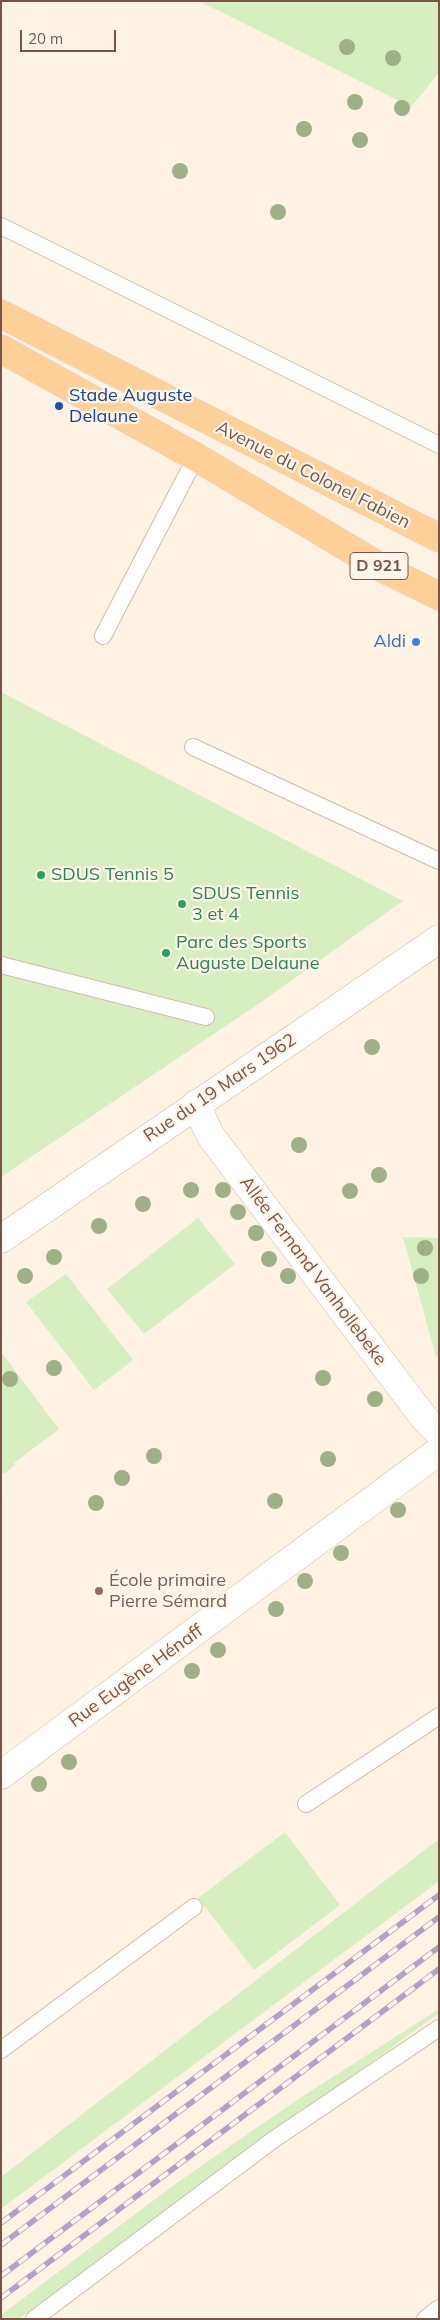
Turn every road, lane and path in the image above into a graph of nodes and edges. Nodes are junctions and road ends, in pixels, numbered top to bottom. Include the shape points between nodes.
1 (1, 226) edge
2 (1, 314) edge
3 (4, 357) edge
4 (439, 445) edge
5 (196, 457) junction
6 (439, 538) edge
7 (439, 596) edge
8 (103, 636) dead end
9 (193, 747) dead end
10 (439, 862) edge
11 (439, 939) edge
12 (1, 965) edge
13 (206, 1017) dead end
14 (196, 1104) junction
15 (1, 1239) edge
16 (439, 1432) edge
17 (439, 1451) edge
18 (439, 1716) edge
19 (1, 1775) edge
20 (306, 1804) dead end
21 (194, 1907) dead end
22 (439, 2028) edge
23 (1, 2050) edge
24 (439, 2308) edge
25 (34, 2319) edge
26 (426, 2319) edge

1 - 4 lane
2 - 6 main road, Avenue du Colonel Fabien / D 921
3 - 5 main road, D 921
5 - 7 main road, D 921 via 382,568
5 - 8 lane
9 - 10 lane
11 - 14 street, Rue du 19 Mars 1962
12 - 13 lane
14 - 15 street, Rue du 19 Mars 1962
14 - 16 street, Allée Fernand Vanhollebeke via 210,1135 425,1419
17 - 19 street, Rue Eugène Hénaff
18 - 20 lane
21 - 23 lane
22 - 25 lane via 273,2140
24 - 26 lane

